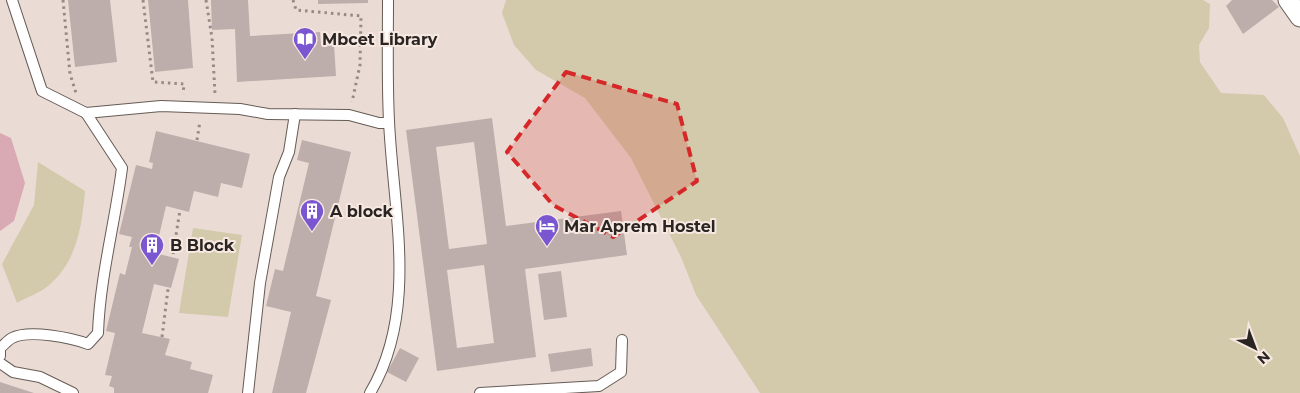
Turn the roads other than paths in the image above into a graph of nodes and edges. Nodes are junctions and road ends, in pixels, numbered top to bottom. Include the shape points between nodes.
1 (12, 0) edge
2 (388, 0) edge
3 (1288, 0) edge
4 (1300, 17) edge
5 (84, 112) junction
6 (295, 114) junction
7 (389, 123) junction
8 (622, 340) dead end
9 (0, 356) edge
10 (0, 362) edge
11 (73, 393) edge
12 (248, 393) edge
13 (370, 393) edge
14 (480, 393) edge

1 - 5 lane via 42,91
2 - 7 lane
3 - 4 street
5 - 6 lane via 161,106
5 - 9 lane via 122,168 99,302 98,333 88,344 68,337 13,337 0,348
6 - 7 lane via 349,115
6 - 12 lane via 289,152 279,177 260,283
7 - 13 lane via 400,302 392,338
8 - 14 lane via 621,372 599,386
10 - 11 lane via 13,372 40,377

